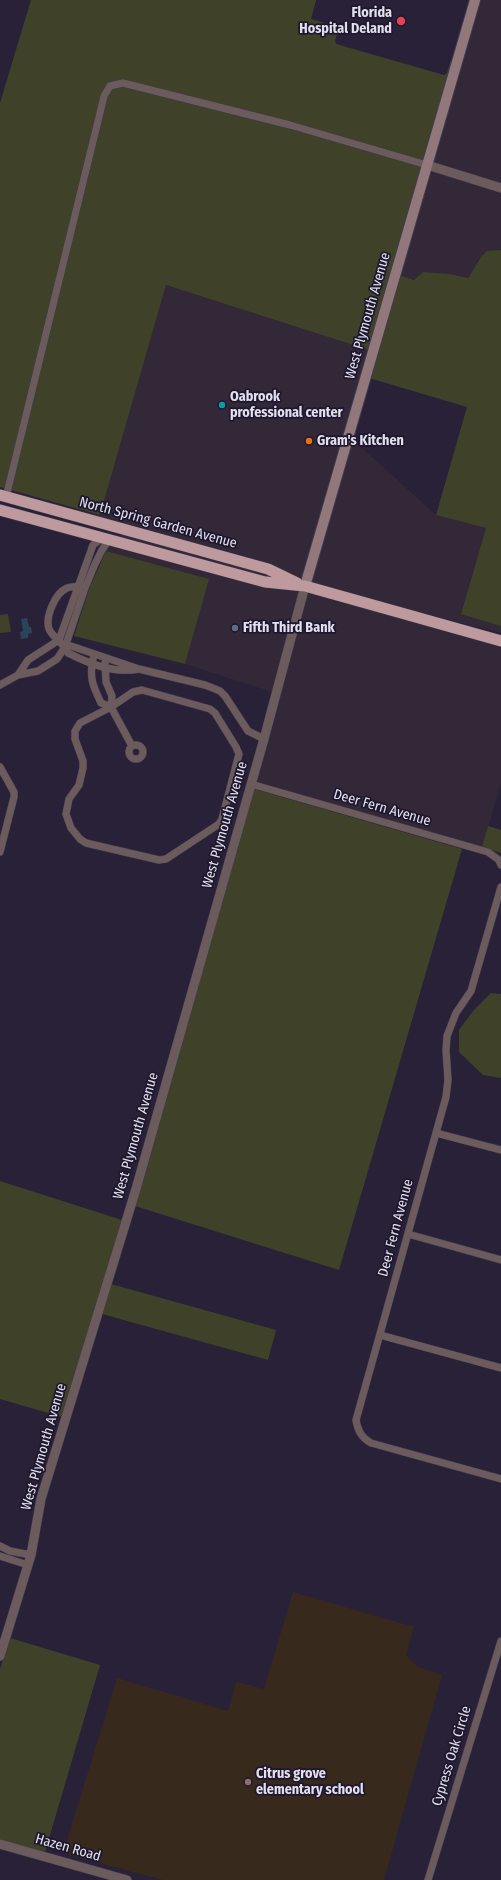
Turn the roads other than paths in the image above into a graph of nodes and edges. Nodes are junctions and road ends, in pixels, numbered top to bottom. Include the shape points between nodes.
1 (475, 0) edge
2 (427, 165) junction
3 (501, 188) edge
4 (3, 496) edge
5 (0, 510) edge
6 (106, 524) junction
7 (126, 530) junction
8 (80, 532) junction
9 (105, 539) junction
10 (77, 586) junction
11 (305, 586) junction
12 (85, 588) junction
13 (59, 640) junction
14 (501, 641) edge
15 (65, 647) junction
16 (43, 651) junction
17 (94, 655) junction
18 (106, 659) junction
19 (51, 663) junction
20 (92, 663) junction
21 (104, 668) junction
22 (139, 669) junction
23 (18, 675) junction
24 (106, 679) junction
25 (92, 680) junction
26 (0, 685) edge
27 (112, 707) junction
28 (264, 739) junction
29 (132, 746) dead end
30 (0, 767) edge
31 (251, 784) junction
32 (0, 852) edge
33 (501, 865) edge
34 (501, 887) edge
35 (500, 900) edge
36 (436, 1133) junction
37 (501, 1150) edge
38 (408, 1234) junction
39 (501, 1260) edge
40 (380, 1335) junction
41 (501, 1368) edge
42 (501, 1479) edge
43 (0, 1546) edge
44 (0, 1556) edge
45 (31, 1556) junction
46 (28, 1565) junction
47 (501, 1641) edge
48 (0, 1656) edge
49 (0, 1844) edge
50 (127, 1880) edge
51 (428, 1880) edge

1 - 2 main road, West Plymouth Avenue
2 - 3 street
2 - 4 street via 290,125 123,83 110,86 104,96
2 - 11 main road, West Plymouth Avenue
4 - 6 highway, North Spring Garden Avenue
5 - 8 highway, North Spring Garden Avenue
6 - 7 highway, North Spring Garden Avenue
6 - 8 highway via 98,530
7 - 9 highway via 109,532
7 - 11 highway, North Spring Garden Avenue via 268,569
8 - 9 highway, North Spring Garden Avenue
9 - 10 street via 93,545
9 - 11 highway, North Spring Garden Avenue via 265,582
9 - 12 street
10 - 12 street
10 - 13 street
10 - 13 street via 62,591 48,616 50,631
11 - 14 highway, North Spring Garden Avenue
11 - 28 street, West Plymouth Avenue
12 - 15 street
13 - 15 street
13 - 16 street
15 - 17 street via 71,646
15 - 19 street
15 - 20 street via 68,653
16 - 19 street
16 - 23 street via 28,660
17 - 18 street
17 - 20 street
18 - 21 street
18 - 22 street
19 - 23 street via 38,671
20 - 21 street
20 - 25 street
21 - 22 street via 125,672
21 - 24 street
22 - 28 street via 220,691 248,731
23 - 26 street
24 - 25 street
24 - 27 street via 112,696
25 - 27 street via 101,703
27 - 27 street via 76,727 75,739 83,768 76,791 67,804 67,820 75,834 86,843 159,860 166,859 219,824 239,754 224,727 210,709 142,690 132,692
27 - 29 street
28 - 31 street, West Plymouth Avenue
30 - 32 street via 14,792 14,797
31 - 33 street, Deer Fern Avenue via 488,852 500,860
31 - 45 street, West Plymouth Avenue via 136,1189 41,1499
34 - 35 street, Deer Fern Avenue
35 - 36 street, Deer Fern Avenue via 471,991 456,1013 447,1036 448,1080
36 - 37 street
36 - 38 street, Deer Fern Avenue
38 - 39 street
38 - 40 street, Deer Fern Avenue
40 - 41 street
40 - 42 street, Deer Fern Avenue via 356,1420 364,1439
43 - 45 street
44 - 46 street
45 - 46 street, West Plymouth Avenue
46 - 48 street, West Plymouth Avenue
47 - 51 street, Cypress Oak Circle
49 - 50 street, Hazen Road

